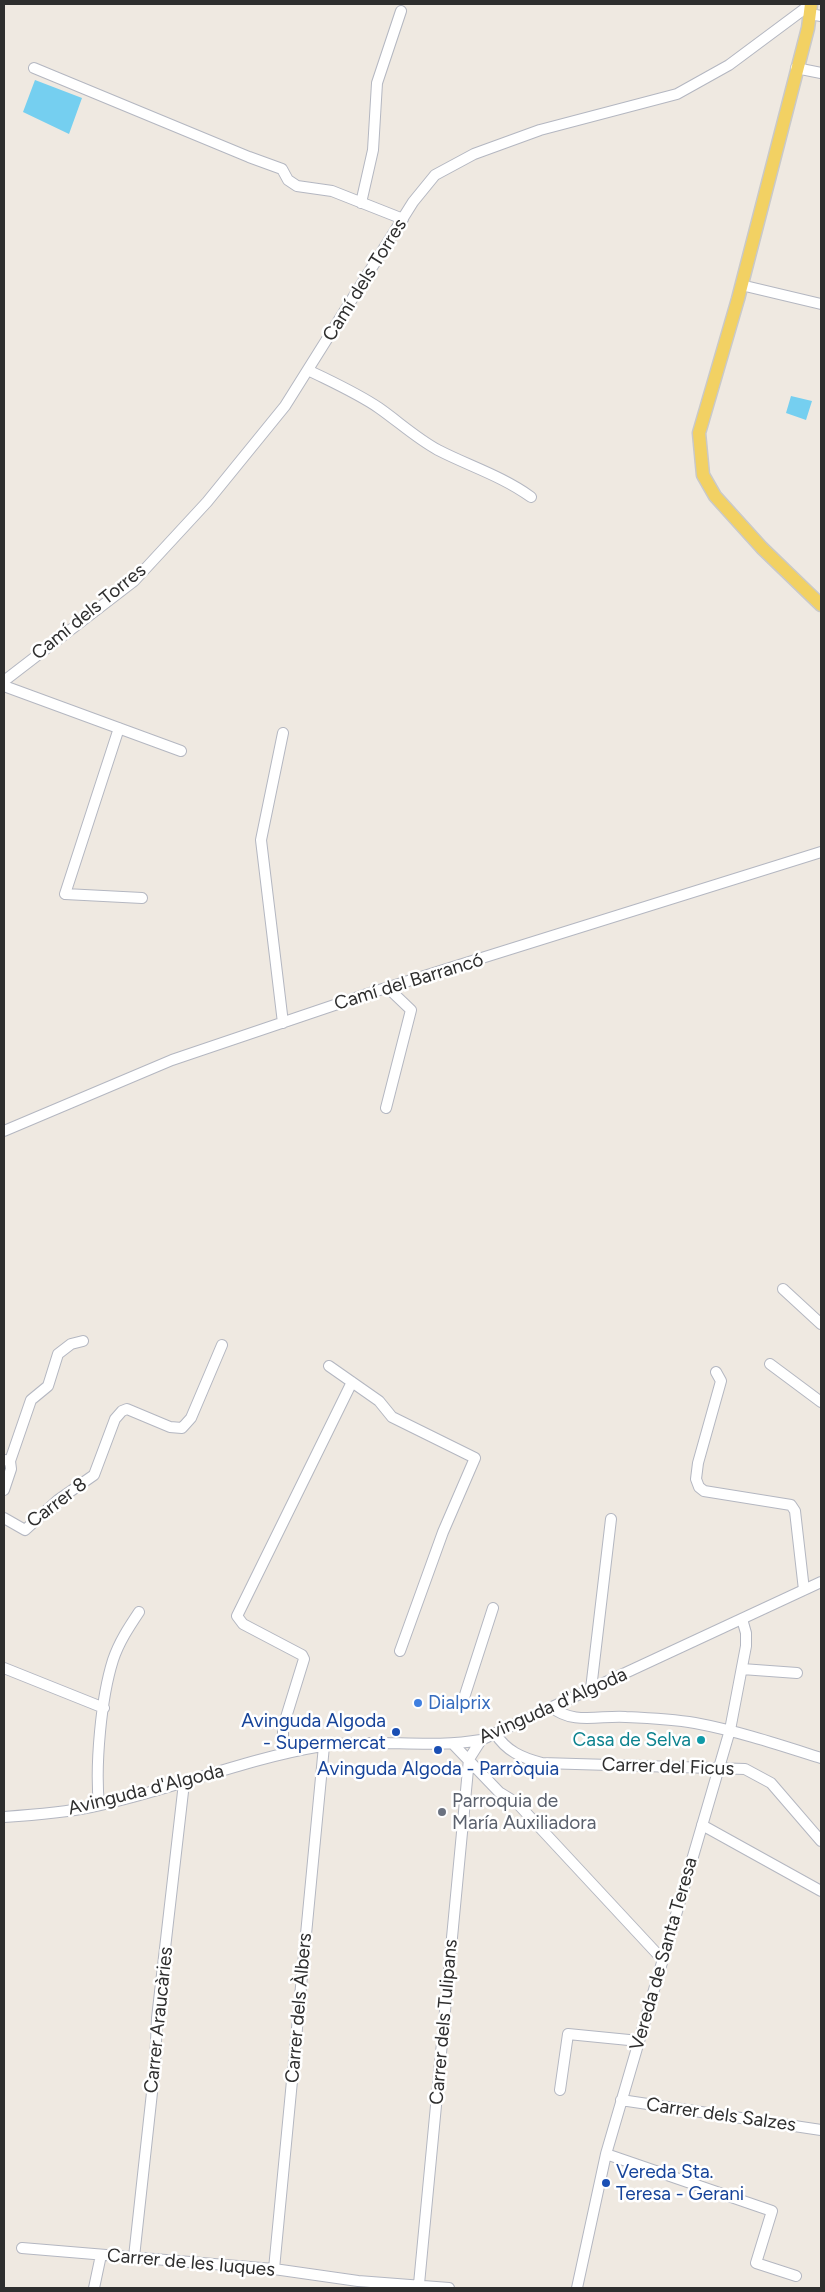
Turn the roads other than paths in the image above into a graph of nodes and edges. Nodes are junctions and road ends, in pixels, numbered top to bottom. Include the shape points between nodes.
1 (401, 10) dead end
2 (814, 11) edge
3 (34, 68) dead end
4 (796, 68) junction
5 (821, 73) edge
6 (361, 203) junction
7 (403, 219) junction
8 (741, 285) junction
9 (821, 304) edge
10 (308, 370) junction
11 (531, 497) dead end
12 (821, 605) edge
13 (4, 680) edge
14 (4, 686) edge
15 (119, 728) junction
16 (283, 734) dead end
17 (181, 751) dead end
18 (821, 852) edge
19 (142, 898) dead end
20 (388, 988) junction
21 (284, 1023) junction
22 (386, 1108) dead end
23 (4, 1131) edge
24 (783, 1290) dead end
25 (821, 1324) edge
26 (83, 1341) dead end
27 (222, 1345) dead end
28 (770, 1364) dead end
29 (329, 1366) dead end
30 (716, 1372) dead end
31 (352, 1382) junction
32 (821, 1402) edge
33 (7, 1460) edge
34 (4, 1490) edge
35 (4, 1518) edge
36 (611, 1519) dead end
37 (821, 1578) edge
38 (821, 1583) edge
39 (804, 1590) junction
40 (494, 1608) dead end
41 (139, 1612) dead end
42 (742, 1619) junction
43 (400, 1651) dead end
44 (4, 1668) edge
45 (742, 1670) junction
46 (797, 1673) dead end
47 (591, 1690) junction
48 (462, 1704) dead end
49 (552, 1707) junction
50 (104, 1708) junction
51 (730, 1730) junction
52 (495, 1734) junction
53 (481, 1740) junction
54 (454, 1745) junction
55 (324, 1746) junction
56 (283, 1754) junction
57 (821, 1758) edge
58 (469, 1759) junction
59 (719, 1768) junction
60 (184, 1782) junction
61 (99, 1805) junction
62 (4, 1817) edge
63 (702, 1825) junction
64 (821, 1842) edge
65 (821, 1891) edge
66 (662, 1959) junction
67 (639, 2041) junction
68 (560, 2090) dead end
69 (621, 2100) junction
70 (821, 2130) edge
71 (606, 2154) junction
72 (22, 2248) dead end
73 (101, 2255) junction
74 (134, 2257) junction
75 (274, 2270) junction
76 (796, 2276) dead end
77 (420, 2284) junction
78 (357, 2285) edge
79 (94, 2288) edge
80 (449, 2288) edge
81 (577, 2288) edge

1 - 6 street via 377,82 373,150
2 - 4 main road
2 - 7 street, Camí dels Torres via 677,94 540,130 474,154 435,175
3 - 6 street via 282,169 288,180 297,186 332,191
4 - 5 street
4 - 8 main road
6 - 7 street
7 - 10 street, Camí dels Torres
8 - 9 street
8 - 12 main road via 698,433 703,475 715,496 762,548
10 - 11 street via 379,408 408,432 439,451 487,471
10 - 13 street, Camí dels Torres via 285,406 207,502 134,581
14 - 15 street
15 - 17 street
15 - 19 street via 65,894
16 - 21 street via 261,840
18 - 20 street, Camí del Barrancó
20 - 21 street, Camí del Barrancó
20 - 22 street via 411,1010
21 - 23 street, Camí del Barrancó via 172,1060
24 - 25 street
26 - 33 street via 71,1344 58,1354 48,1386 31,1400
27 - 35 street, Carrer 8 via 191,1418 182,1428 170,1427 127,1409 122,1411 115,1419 94,1475 58,1500 24,1530
28 - 32 street
29 - 31 street
30 - 39 street via 722,1381 698,1463 696,1479 699,1487 704,1491 791,1505 795,1511
31 - 43 street via 378,1401 392,1417 475,1458 443,1532
31 - 56 street via 237,1616 242,1624 302,1654 304,1659 283,1727
33 - 34 street via 10,1469
36 - 47 street
37 - 38 street
38 - 39 street, Avinguda d'Algoda
39 - 42 street, Avinguda d'Algoda
40 - 48 street
41 - 50 street via 113,1659
42 - 45 street, Vereda de Santa Teresa via 746,1633
42 - 47 street, Avinguda d'Algoda
44 - 50 street
45 - 46 street
45 - 51 street, Vereda de Santa Teresa
47 - 49 street, Avinguda d'Algoda
49 - 51 street via 559,1714 570,1717 670,1719
49 - 52 street, Avinguda d'Algoda
50 - 61 street via 97,1785
51 - 57 street
51 - 59 street, Vereda de Santa Teresa
52 - 53 street, Avinguda d'Algoda
52 - 59 street, Carrer del Ficus via 510,1750 542,1763
53 - 54 street, Avinguda d'Algoda
53 - 58 street, Carrer dels Tulipans
54 - 55 street, Avinguda d'Algoda via 378,1743
54 - 58 street
55 - 56 street, Avinguda d'Algoda
55 - 75 street, Carrer dels Àlbers
56 - 60 street, Avinguda d'Algoda
58 - 66 street via 500,1792 517,1803
58 - 77 street, Carrer dels Tulipans
59 - 63 street, Vereda de Santa Teresa
59 - 64 street, Carrer del Ficus via 745,1769 771,1783
60 - 61 street, Avinguda d'Algoda
60 - 74 street, Carrer Araucàries
61 - 62 street, Avinguda d'Algoda
63 - 65 street
63 - 66 street, Vereda de Santa Teresa
66 - 67 street, Vereda de Santa Teresa
67 - 68 street via 568,2034
67 - 69 street, Vereda de Santa Teresa
69 - 70 street, Carrer dels Salzes
69 - 71 street, Vereda de Santa Teresa
71 - 76 street via 772,2212 756,2263
71 - 81 street, Vereda de Santa Teresa
72 - 73 street, Carrer de les Iuques
73 - 74 street, Carrer de les Iuques
73 - 79 street
74 - 75 street, Carrer de les Iuques
75 - 78 street, Carrer de les Iuques
77 - 78 street, Carrer de les Iuques
77 - 80 street, Carrer de les Iuques

